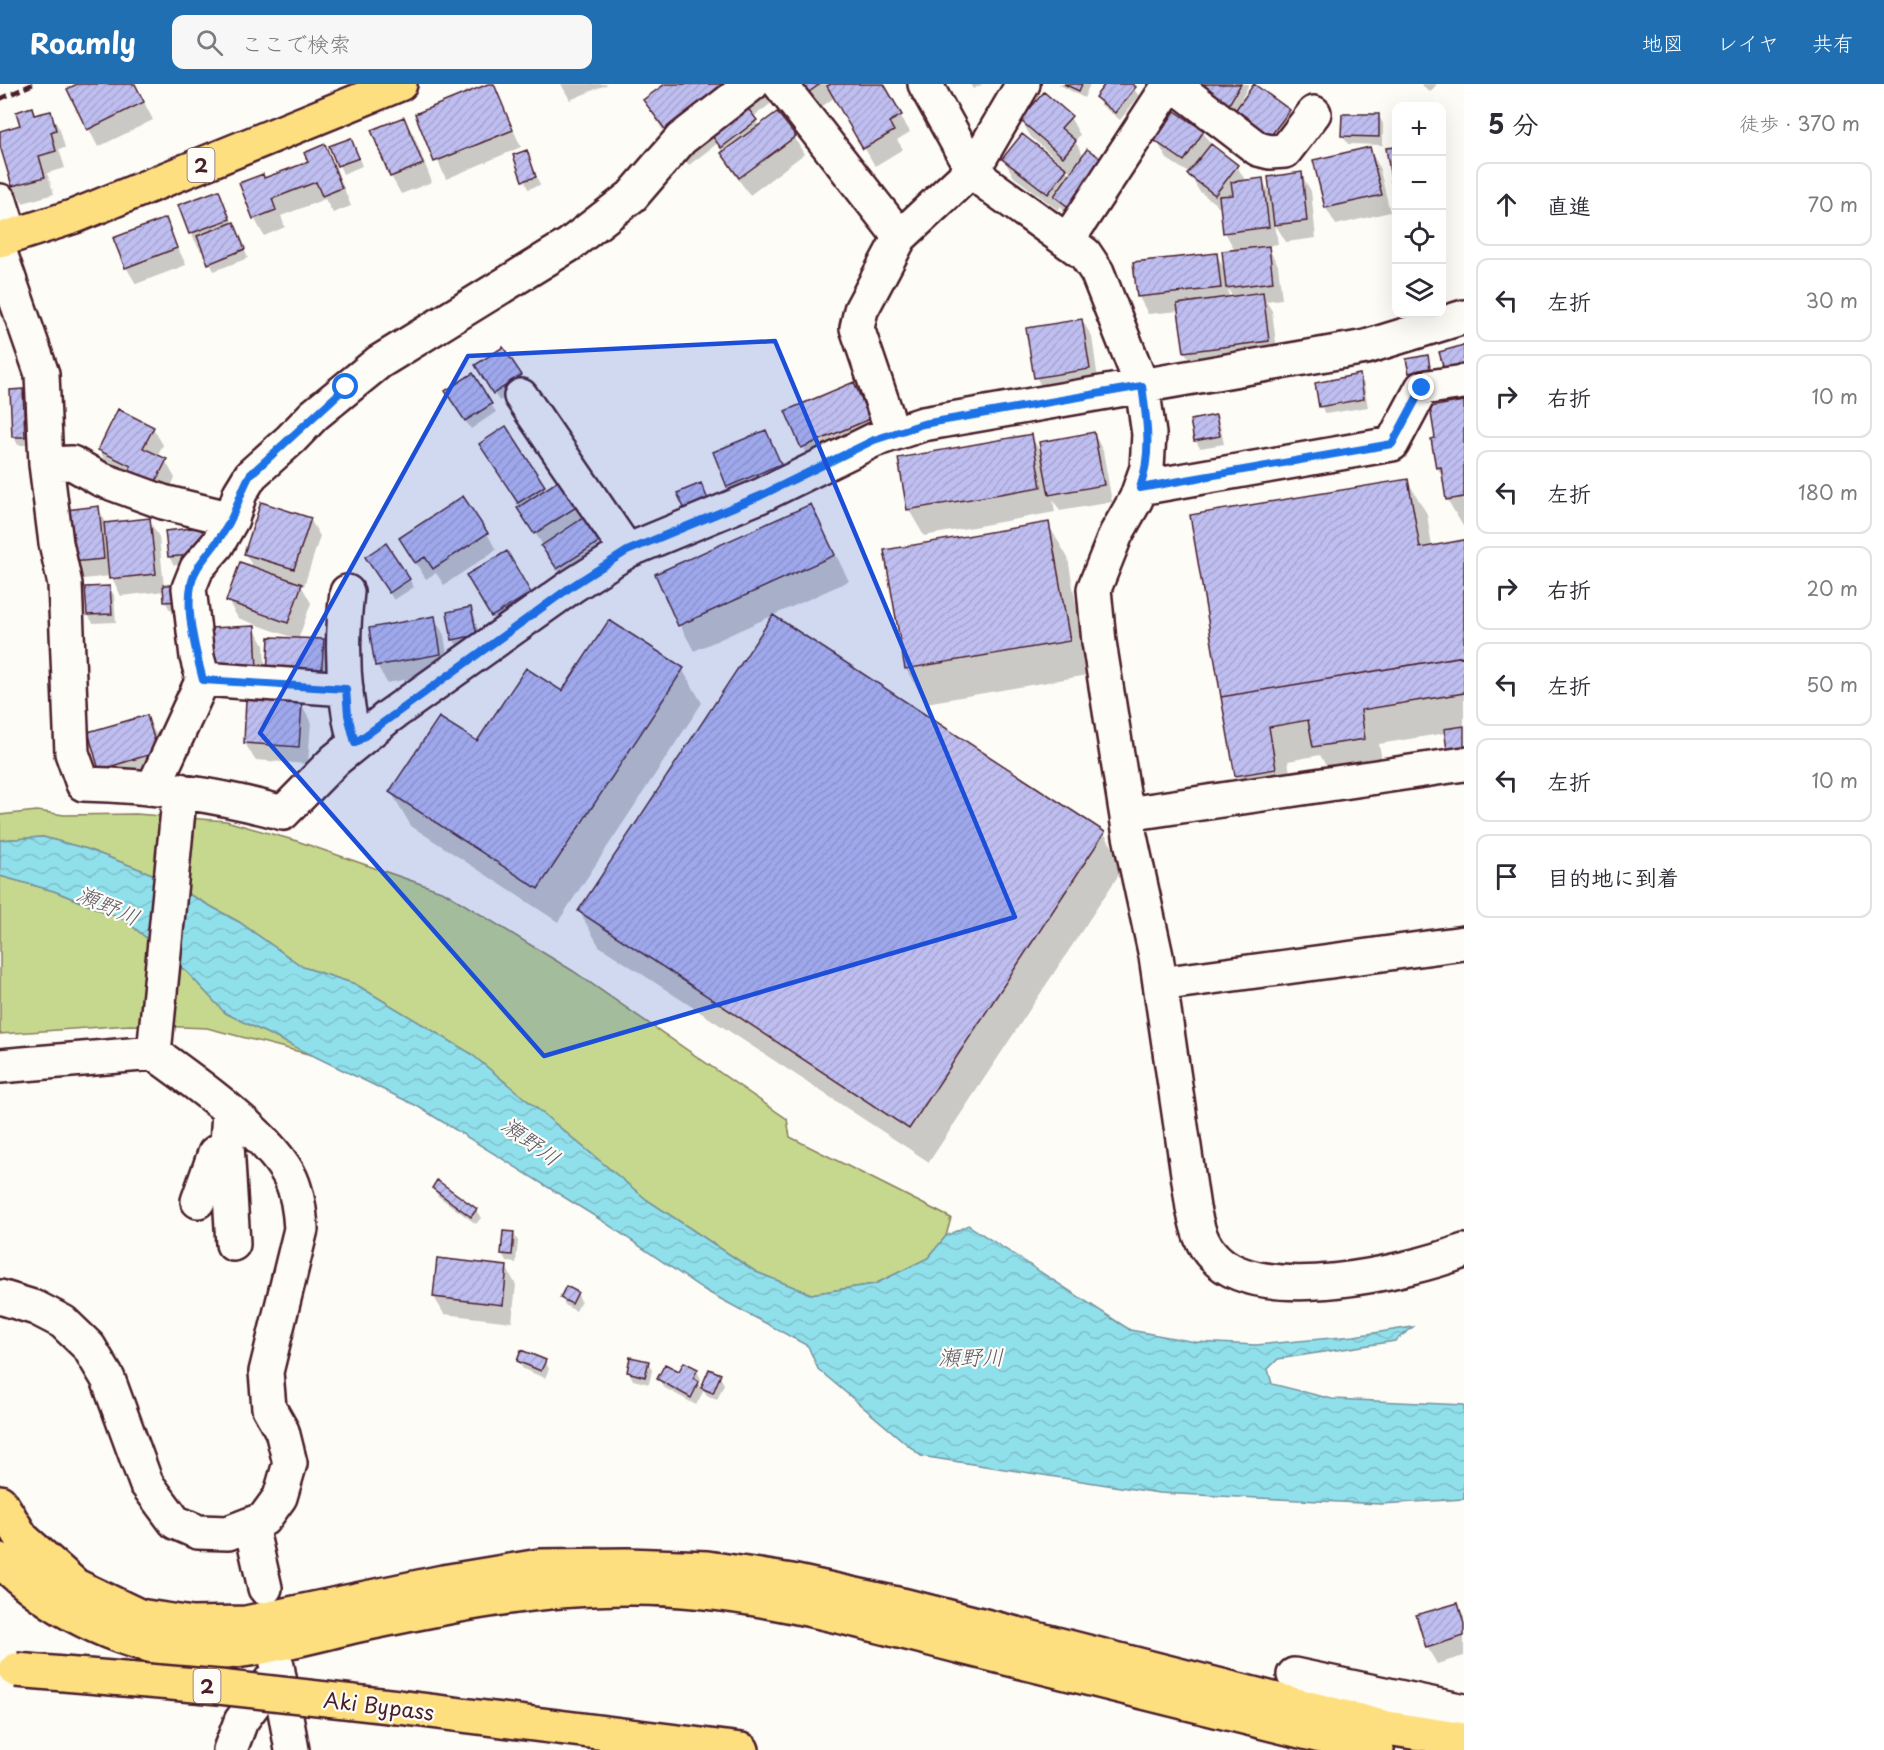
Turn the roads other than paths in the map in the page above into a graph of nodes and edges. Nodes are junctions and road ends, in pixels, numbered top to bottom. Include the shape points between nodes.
1 (400, 84) edge
2 (752, 84) edge
3 (780, 84) edge
4 (925, 84) edge
5 (1023, 84) edge
6 (1171, 84) edge
7 (1314, 113) dead end
8 (974, 168) junction
9 (0, 201) edge
10 (900, 237) junction
11 (1067, 241) junction
12 (4, 243) edge
13 (1464, 317) edge
14 (1464, 382) edge
15 (1142, 386) junction
16 (521, 396) dead end
17 (893, 434) junction
18 (46, 464) junction
19 (1140, 488) junction
20 (232, 519) junction
21 (627, 551) junction
22 (347, 592) dead end
23 (203, 680) junction
24 (346, 689) junction
25 (355, 743) junction
26 (1464, 764) edge
27 (170, 792) junction
28 (1127, 814) junction
29 (1464, 944) edge
30 (1160, 984) junction
31 (154, 1043) junction
32 (0, 1066) edge
33 (229, 1111) junction
34 (227, 1145) junction
35 (198, 1201) dead end
36 (234, 1244) dead end
37 (1464, 1251) edge
38 (0, 1297) edge
39 (0, 1502) edge
40 (251, 1526) junction
41 (0, 1560) edge
42 (265, 1588) dead end
43 (8, 1669) edge
44 (1294, 1675) dead end
45 (1464, 1711) edge
46 (1464, 1740) edge
47 (230, 1750) edge
48 (292, 1750) edge
49 (742, 1750) edge
50 (1377, 1750) edge

1 - 12 highway, 2
2 - 20 street via 686,135 632,196 569,245 379,362 338,394 250,475
3 - 10 street
4 - 8 street
5 - 8 street
6 - 7 street via 1258,148 1270,152 1285,151
6 - 11 street
8 - 10 street
8 - 11 street via 985,182
9 - 12 street
10 - 17 street via 861,310 857,328
11 - 15 street via 1085,254 1097,272
12 - 18 street via 42,374
13 - 15 street via 1366,347
14 - 19 street via 1422,388 1392,444
15 - 17 street via 923,424
15 - 19 street via 1149,434 1147,468
16 - 21 street
17 - 21 street via 760,496
18 - 20 street via 72,463 100,479 163,502
18 - 27 street via 65,584 72,753 83,784
19 - 28 street via 1094,589
20 - 23 street via 197,567 189,588
21 - 25 street
22 - 24 street
23 - 24 street
23 - 27 street
24 - 25 street
25 - 27 street via 283,813 245,802
26 - 28 street
27 - 31 street
28 - 30 street
29 - 30 street
30 - 37 street via 1193,1208 1199,1237 1213,1257 1242,1275 1300,1284 1350,1280
31 - 32 street
31 - 33 street
33 - 34 street
33 - 40 street via 276,1153 292,1180 301,1229 266,1372 269,1408 282,1431 290,1463 280,1497 264,1519
34 - 35 street via 215,1153
34 - 36 street
38 - 40 street via 36,1308 63,1322 89,1347 108,1379 146,1484 175,1522 198,1532 228,1533
39 - 46 highway via 22,1538 76,1586 139,1617 192,1624 246,1623 540,1566 707,1568 792,1581 902,1605 1387,1728
40 - 42 street
41 - 50 highway via 21,1581 64,1611 122,1638 185,1652 251,1649 453,1605 546,1592 705,1590 891,1629
43 - 49 highway, Aki Bypass / 2, bridge via 219,1687
44 - 45 street
47 - 48 street via 241,1721 277,1665

